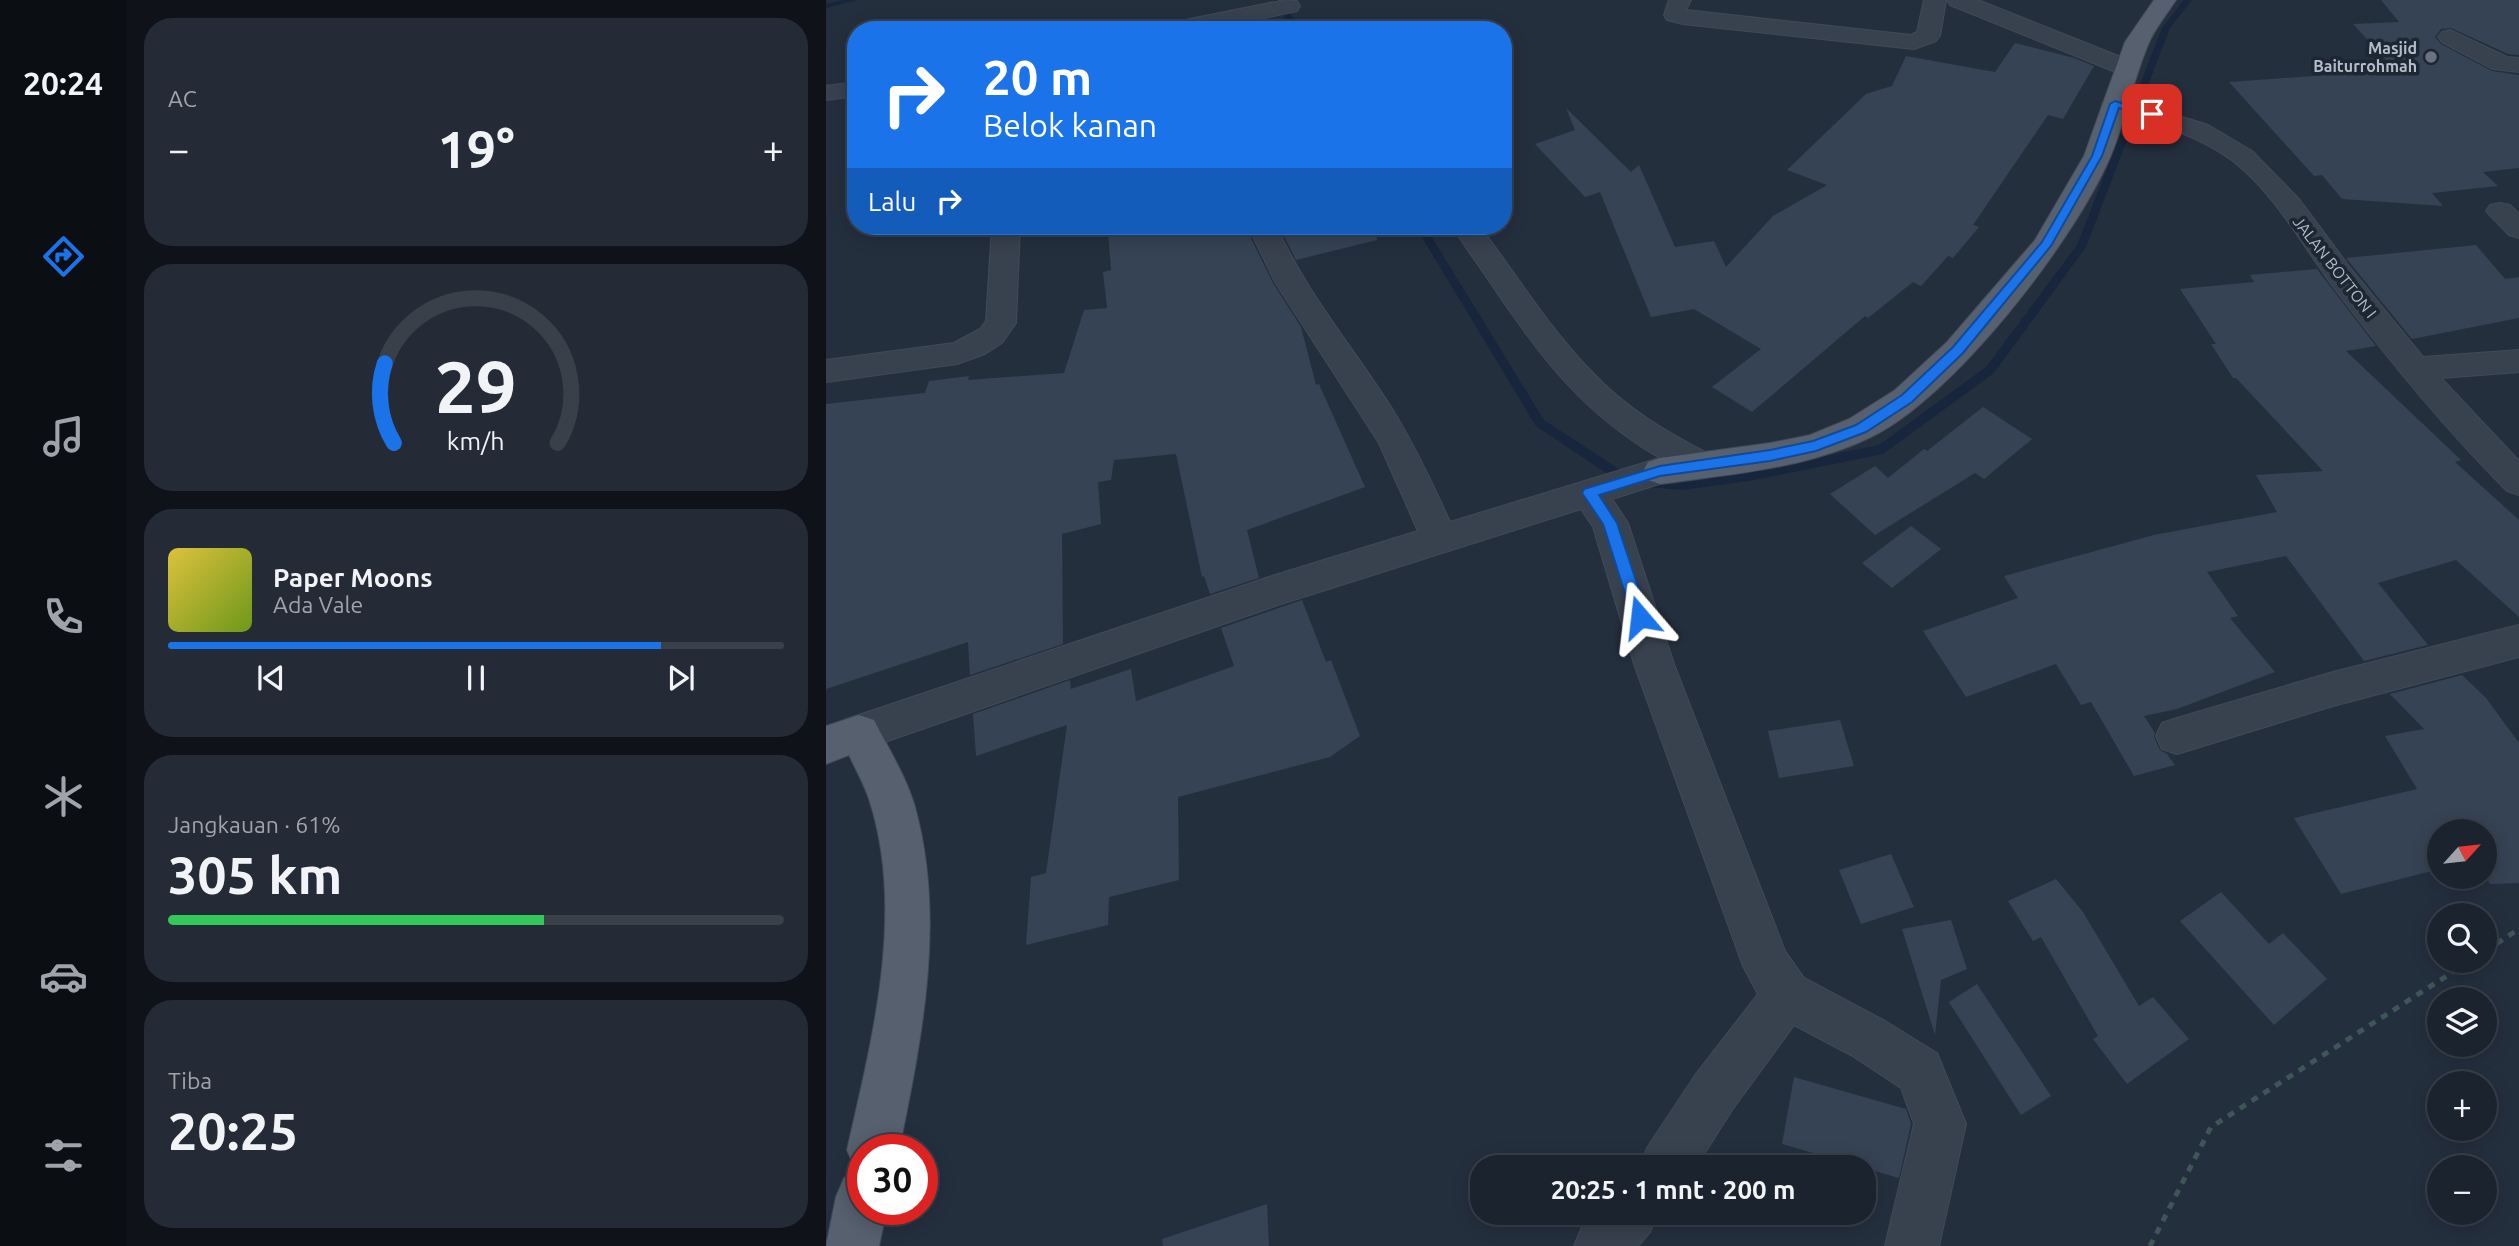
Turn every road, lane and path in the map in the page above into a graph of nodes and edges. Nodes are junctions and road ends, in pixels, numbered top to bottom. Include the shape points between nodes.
1 (1680, 0) edge
2 (1935, 0) edge
3 (1958, 0) edge
4 (2165, 0) edge
5 (1287, 8) edge
6 (1223, 21) edge
7 (2450, 37) dead end
8 (2519, 65) edge
9 (2127, 68) junction
10 (847, 90) edge
11 (826, 93) edge
12 (2132, 109) junction
13 (1006, 235) edge
14 (1266, 235) edge
15 (1473, 235) edge
16 (2519, 361) edge
17 (2415, 369) junction
18 (826, 371) edge
19 (1699, 464) junction
20 (1660, 471) joint
21 (2519, 482) edge
22 (1603, 489) junction
23 (1439, 537) junction
24 (2519, 641) edge
25 (2177, 736) dead end
26 (843, 739) edge
27 (2519, 929) edge
28 (2497, 943) edge
29 (2451, 973) edge
30 (1787, 995) junction
31 (876, 1134) edge
32 (1674, 1155) edge
33 (857, 1225) edge
34 (1620, 1225) edge
35 (852, 1246) edge
36 (1601, 1246) edge
37 (1912, 1246) edge
38 (2150, 1246) edge

1 - 2 street via 1675,16 1914,42 1928,36
3 - 9 street
4 - 9 main road via 2137,42
5 - 6 street
7 - 8 street via 2502,64
9 - 12 main road
10 - 11 street
12 - 17 street, JALAN BOTTON I via 2171,119 2225,145 2255,167
12 - 19 main road via 2097,156 2047,244 1958,350 1907,398 1861,428 1816,446
13 - 18 street via 1001,323 991,336 957,353
14 - 23 street via 1292,289 1395,442
15 - 19 street via 1581,380 1641,431
16 - 17 street
17 - 21 street, JALAN BOTTON I
19 - 20 main road
20 - 22 street
22 - 23 street
22 - 30 street via 1654,664 1767,966
23 - 26 street
24 - 25 street via 2333,689
26 - 31 main road via 892,805 909,888 907,957
27 - 28 path
29 - 38 path via 2211,1127
30 - 32 street via 1714,1092
30 - 37 street via 1919,1071 1940,1124
33 - 35 main road
34 - 36 street

